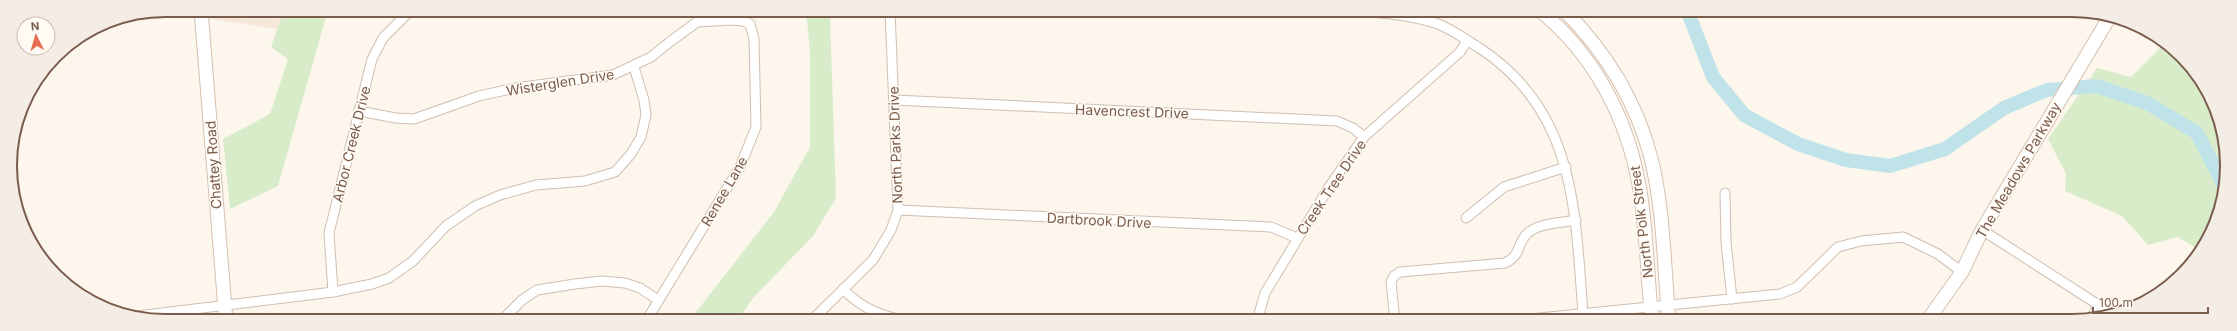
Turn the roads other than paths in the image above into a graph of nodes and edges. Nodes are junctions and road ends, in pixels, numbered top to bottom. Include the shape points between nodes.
1 (202, 17) edge
2 (404, 17) edge
3 (890, 17) edge
4 (1406, 17) edge
5 (1547, 17) edge
6 (1570, 17) edge
7 (2107, 21) edge
8 (750, 24) joint
9 (1467, 40) junction
10 (634, 67) junction
11 (894, 100) junction
12 (359, 111) junction
13 (1364, 137) junction
14 (1566, 167) junction
15 (1725, 193) dead end
16 (898, 210) junction
17 (1466, 218) dead end
18 (1576, 220) junction
19 (1982, 230) junction
20 (1297, 238) junction
21 (1962, 272) junction
22 (843, 290) junction
23 (333, 292) junction
24 (1732, 299) junction
25 (658, 300) junction
26 (225, 305) junction
27 (1668, 305) junction
28 (2099, 305) junction
29 (1650, 307) junction
30 (2106, 310) edge
31 (2095, 312) edge
32 (154, 314) edge
33 (226, 314) edge
34 (508, 314) edge
35 (650, 314) edge
36 (819, 314) edge
37 (880, 314) edge
38 (1259, 314) edge
39 (1393, 314) edge
40 (1583, 314) joint
41 (1651, 314) edge
42 (1669, 314) edge
43 (1932, 314) edge

1 - 26 main road, Chattey Road
2 - 12 street, Arbor Creek Drive via 382,38 372,59
3 - 11 street, North Parks Drive
4 - 9 street via 1439,25
5 - 29 main road, North Polk Street via 1566,34 1594,70 1610,97 1624,133 1640,186
6 - 27 main road, North Polk Street via 1606,58 1641,124 1651,159 1659,210
7 - 19 main road, The Meadows Parkway
8 - 10 street, Wisterglen Drive via 731,20 697,22 652,57
8 - 25 street, Renee Lane via 754,40 756,127 740,167
9 - 13 street, Creek Tree Drive via 1460,52
9 - 14 street via 1498,60 1523,84 1552,129
10 - 12 street, Wisterglen Drive via 613,75 514,88 479,96 414,119
10 - 23 street via 646,115 641,137 631,154 614,172 585,181 536,185 500,195 475,206 446,226 413,261 389,278
11 - 13 street, Havencrest Drive via 1337,120
11 - 16 street, North Parks Drive
12 - 23 street, Arbor Creek Drive via 329,233
13 - 20 street, Creek Tree Drive
14 - 17 street via 1504,187
14 - 18 street
15 - 24 street via 1726,242
16 - 20 street, Dartbrook Drive via 1271,227
16 - 22 street, North Parks Drive via 891,230 873,260
18 - 39 street via 1534,229 1525,236 1515,258 1505,263 1400,272 1391,282
18 - 40 street
19 - 21 main road, The Meadows Parkway
19 - 28 street
20 - 38 street, Creek Tree Drive via 1264,293
21 - 24 street via 1938,254 1903,237 1861,241 1838,247 1797,287 1780,294
21 - 43 main road, The Meadows Parkway
22 - 36 street, North Parks Drive
22 - 37 street via 860,305
23 - 26 street
24 - 27 street
25 - 34 street via 640,288 625,283 602,281 536,290
25 - 35 street, Renee Lane
26 - 32 street
26 - 33 main road, Chattey Road
27 - 29 street
27 - 42 main road, North Polk Street
28 - 30 street
28 - 31 street
29 - 40 street
29 - 41 main road, North Polk Street

